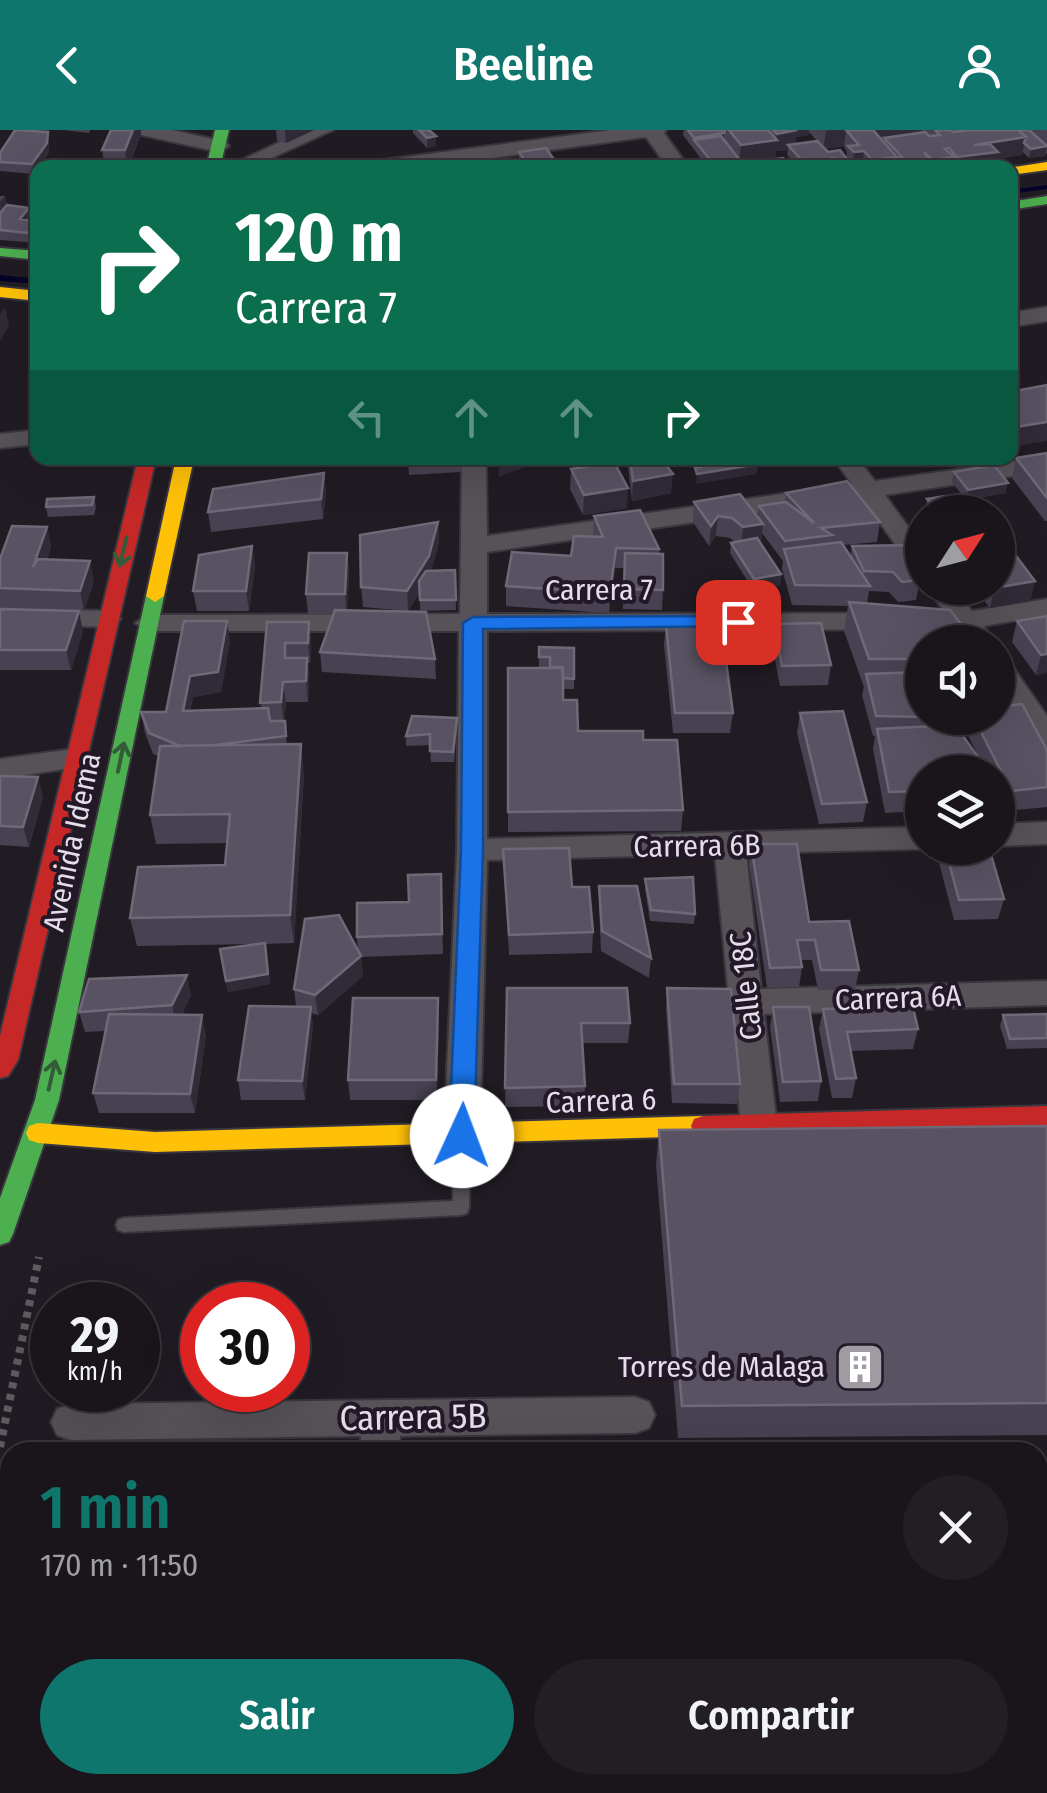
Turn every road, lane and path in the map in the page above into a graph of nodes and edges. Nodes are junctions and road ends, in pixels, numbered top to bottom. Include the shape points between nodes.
1 (144, 130) edge
2 (254, 130) edge
3 (323, 130) edge
4 (653, 130) edge
5 (218, 148) edge
6 (247, 160) edge
7 (257, 160) edge
8 (428, 160) edge
9 (674, 160) edge
10 (1047, 166) edge
11 (1018, 170) edge
12 (1047, 200) edge
13 (1018, 205) edge
14 (0, 252) edge
15 (30, 255) edge
16 (0, 292) edge
17 (30, 295) edge
18 (1044, 319) edge
19 (1018, 320) edge
20 (30, 438) edge
21 (0, 442) edge
22 (1047, 464) edge
23 (144, 465) edge
24 (183, 465) edge
25 (474, 465) edge
26 (850, 465) edge
27 (866, 488) junction
28 (905, 540) edge
29 (473, 546) junction
30 (1047, 608) edge
31 (0, 616) edge
32 (107, 619) junction
33 (149, 623) junction
34 (473, 623) junction
35 (995, 625) edge
36 (905, 631) edge
37 (1015, 691) edge
38 (1047, 737) edge
39 (73, 759) junction
40 (0, 769) edge
41 (1047, 833) edge
42 (1015, 834) edge
43 (905, 839) edge
44 (730, 846) junction
45 (472, 850) junction
46 (1047, 994) edge
47 (749, 1002) junction
48 (0, 1069) edge
49 (1047, 1116) edge
50 (759, 1126) junction
51 (38, 1133) junction
52 (462, 1136) junction
53 (124, 1225) dead end
54 (0, 1234) edge
55 (635, 1415) dead end
56 (71, 1422) dead end
57 (381, 1435) edge

1 - 5 street
2 - 6 main road
3 - 7 street
4 - 8 street
4 - 9 street
10 - 11 main road
12 - 13 main road
14 - 15 main road
16 - 17 main road
18 - 19 street
20 - 21 street
22 - 27 street
23 -> 32 main road, Avenida Idema
24 - 33 main road, Avenida Idema
25 - 29 street
26 - 27 street
27 - 28 street
27 - 29 street
29 - 34 street
30 - 35 street, Carrera 7
31 - 32 street
32 - 39 main road, Avenida Idema
33 - 34 street, Carrera 7
51 -> 33 main road, Avenida Idema
34 - 36 street, Carrera 7
34 - 45 street
37 - 38 street
39 - 40 street
39 - 48 main road, Avenida Idema
41 - 42 street
43 - 44 street, Carrera 6B
44 - 45 street, Carrera 6B
44 - 47 street, Calle 18C
45 - 52 street
46 - 47 street, Carrera 6A
47 - 50 street, Calle 18C
49 - 50 main road, Carrera 6
50 - 52 main road, Carrera 6
51 - 52 main road, Carrera 6 via 154,1142
51 - 54 main road, Avenida Idema
52 - 53 lane via 462,1208
55 - 57 street, Carrera 5B
56 - 57 street, Carrera 5B

